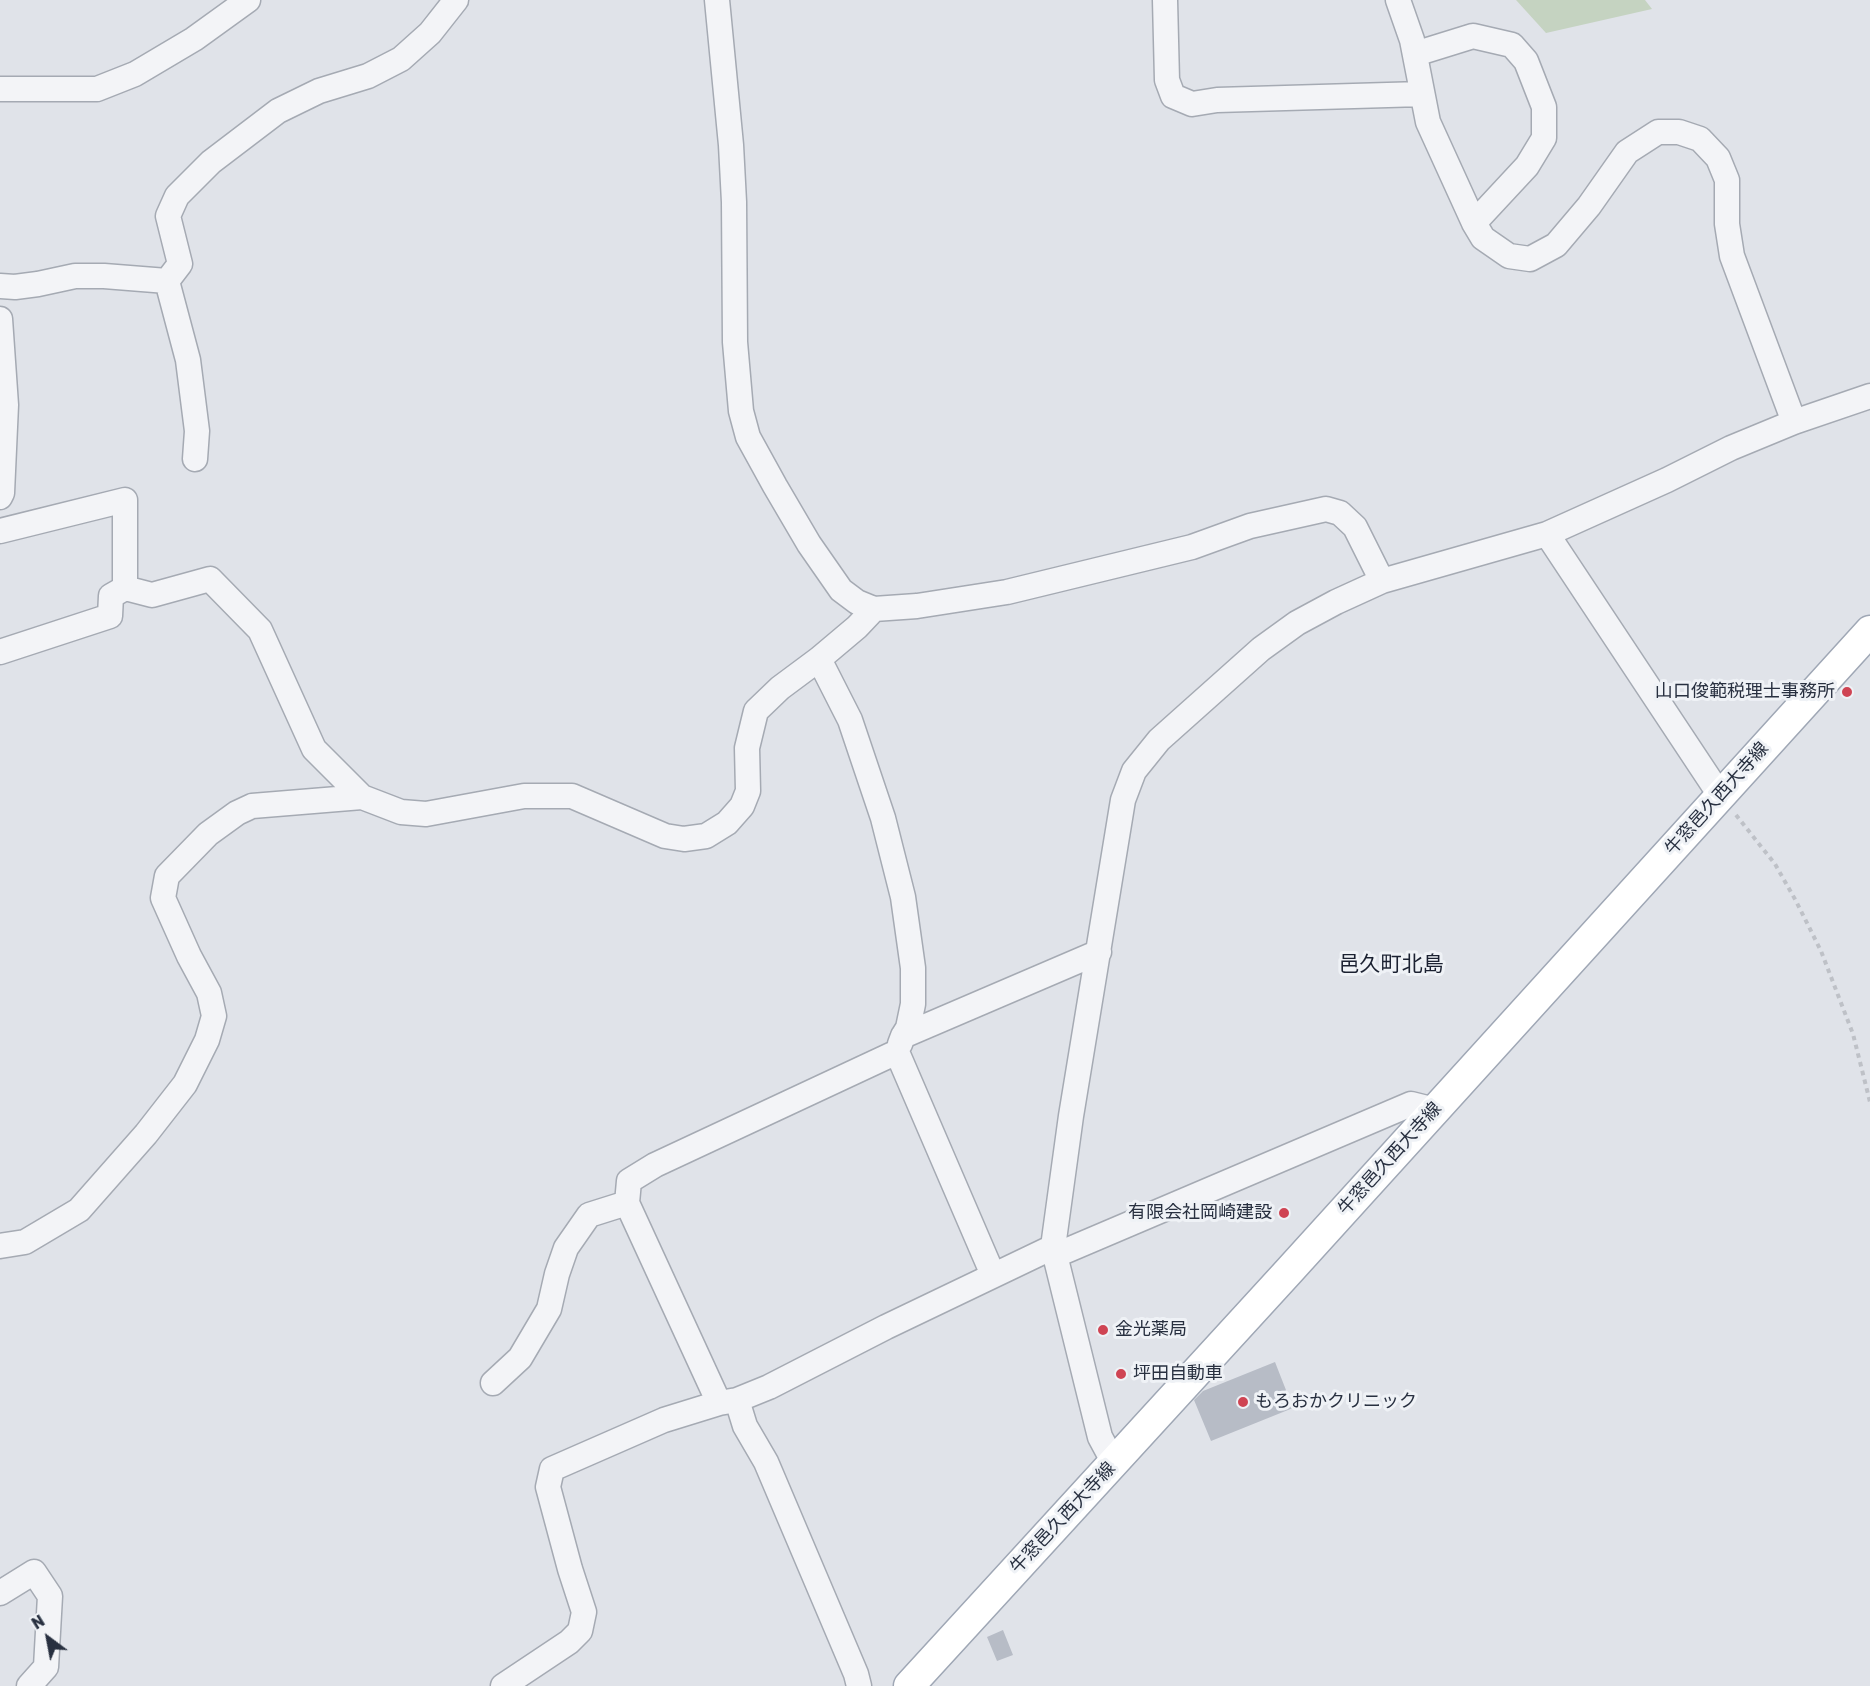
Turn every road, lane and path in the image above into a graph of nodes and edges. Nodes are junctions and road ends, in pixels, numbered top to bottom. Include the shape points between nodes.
1 (248, 0) edge
2 (456, 0) edge
3 (717, 0) edge
4 (1165, 0) edge
5 (1398, 0) edge
6 (1415, 54) junction
7 (0, 89) edge
8 (1422, 94) junction
9 (1474, 223) junction
10 (167, 281) junction
11 (0, 286) edge
12 (0, 319) edge
13 (1870, 396) edge
14 (1794, 422) junction
15 (195, 459) dead end
16 (0, 497) edge
17 (0, 531) edge
18 (1547, 534) junction
19 (1382, 581) junction
20 (125, 588) junction
21 (874, 609) junction
22 (1870, 631) edge
23 (0, 652) edge
24 (819, 659) junction
25 (1720, 795) junction
26 (362, 797) junction
27 (1099, 951) junction
28 (900, 1044) junction
29 (1870, 1102) edge
30 (1435, 1110) junction
31 (627, 1203) junction
32 (0, 1246) edge
33 (1054, 1252) junction
34 (993, 1275) junction
35 (494, 1383) dead end
36 (728, 1401) junction
37 (1114, 1463) junction
38 (0, 1593) edge
39 (29, 1686) edge
40 (503, 1686) edge
41 (859, 1686) edge
42 (909, 1686) edge

1 - 7 street via 145,68 97,89
2 - 10 street via 430,33 401,59 278,111 211,162 177,196 168,216 180,264
3 - 21 street via 731,145 735,342 741,411 748,438 808,544 842,590
4 - 8 street via 1167,80 1173,96 1192,104
5 - 6 street
6 - 8 street
6 - 9 street via 1473,36 1512,45 1526,61 1544,107 1544,138 1527,166
8 - 9 street via 1428,122
9 - 14 street via 1483,238 1509,256 1530,260 1556,245 1627,152 1658,132 1679,132 1700,139 1718,158 1727,180 1732,256
10 - 11 street via 75,276
10 - 15 street via 188,360
12 - 16 street via 6,405
13 - 14 street
14 - 18 street
17 - 20 street via 125,500
18 - 19 street
18 - 25 street
19 - 21 street via 1355,527 1340,513 1326,509 1250,526 1192,547 1055,582 928,604
19 - 27 street via 1297,623 1261,649 1159,740 1134,771 1123,800
20 - 23 street via 111,596 110,616
20 - 26 street via 152,595 210,579 260,630 314,749
21 - 24 street
22 - 25 main road, 牛窓邑久西大寺線
24 - 26 street via 756,711 747,748 748,791 742,806 727,823 706,836 665,836 572,796 524,796 426,814 401,812
24 - 28 street via 850,720 883,818 903,897 914,1004
25 - 29 path via 1775,864 1816,941 1853,1034
25 - 30 main road, 牛窓邑久西大寺線
26 - 32 street via 252,806 207,834 167,876 163,898 209,993 214,1016 207,1040 184,1084 79,1210 25,1242
27 - 28 street
27 - 33 street via 1071,1116
28 - 31 street via 655,1165 629,1181
28 - 34 street
30 - 33 street via 1411,1104
30 - 37 main road, 牛窓邑久西大寺線
31 - 35 street via 589,1215 566,1248 549,1310 520,1358
31 - 36 street
33 - 34 street
33 - 37 street via 1100,1437
34 - 36 street via 769,1387
36 - 40 street via 664,1420 552,1469 548,1487 584,1612 580,1631
36 - 41 street via 766,1462
37 - 42 main road, 牛窓邑久西大寺線
38 - 39 street via 34,1572 50,1596 46,1667

